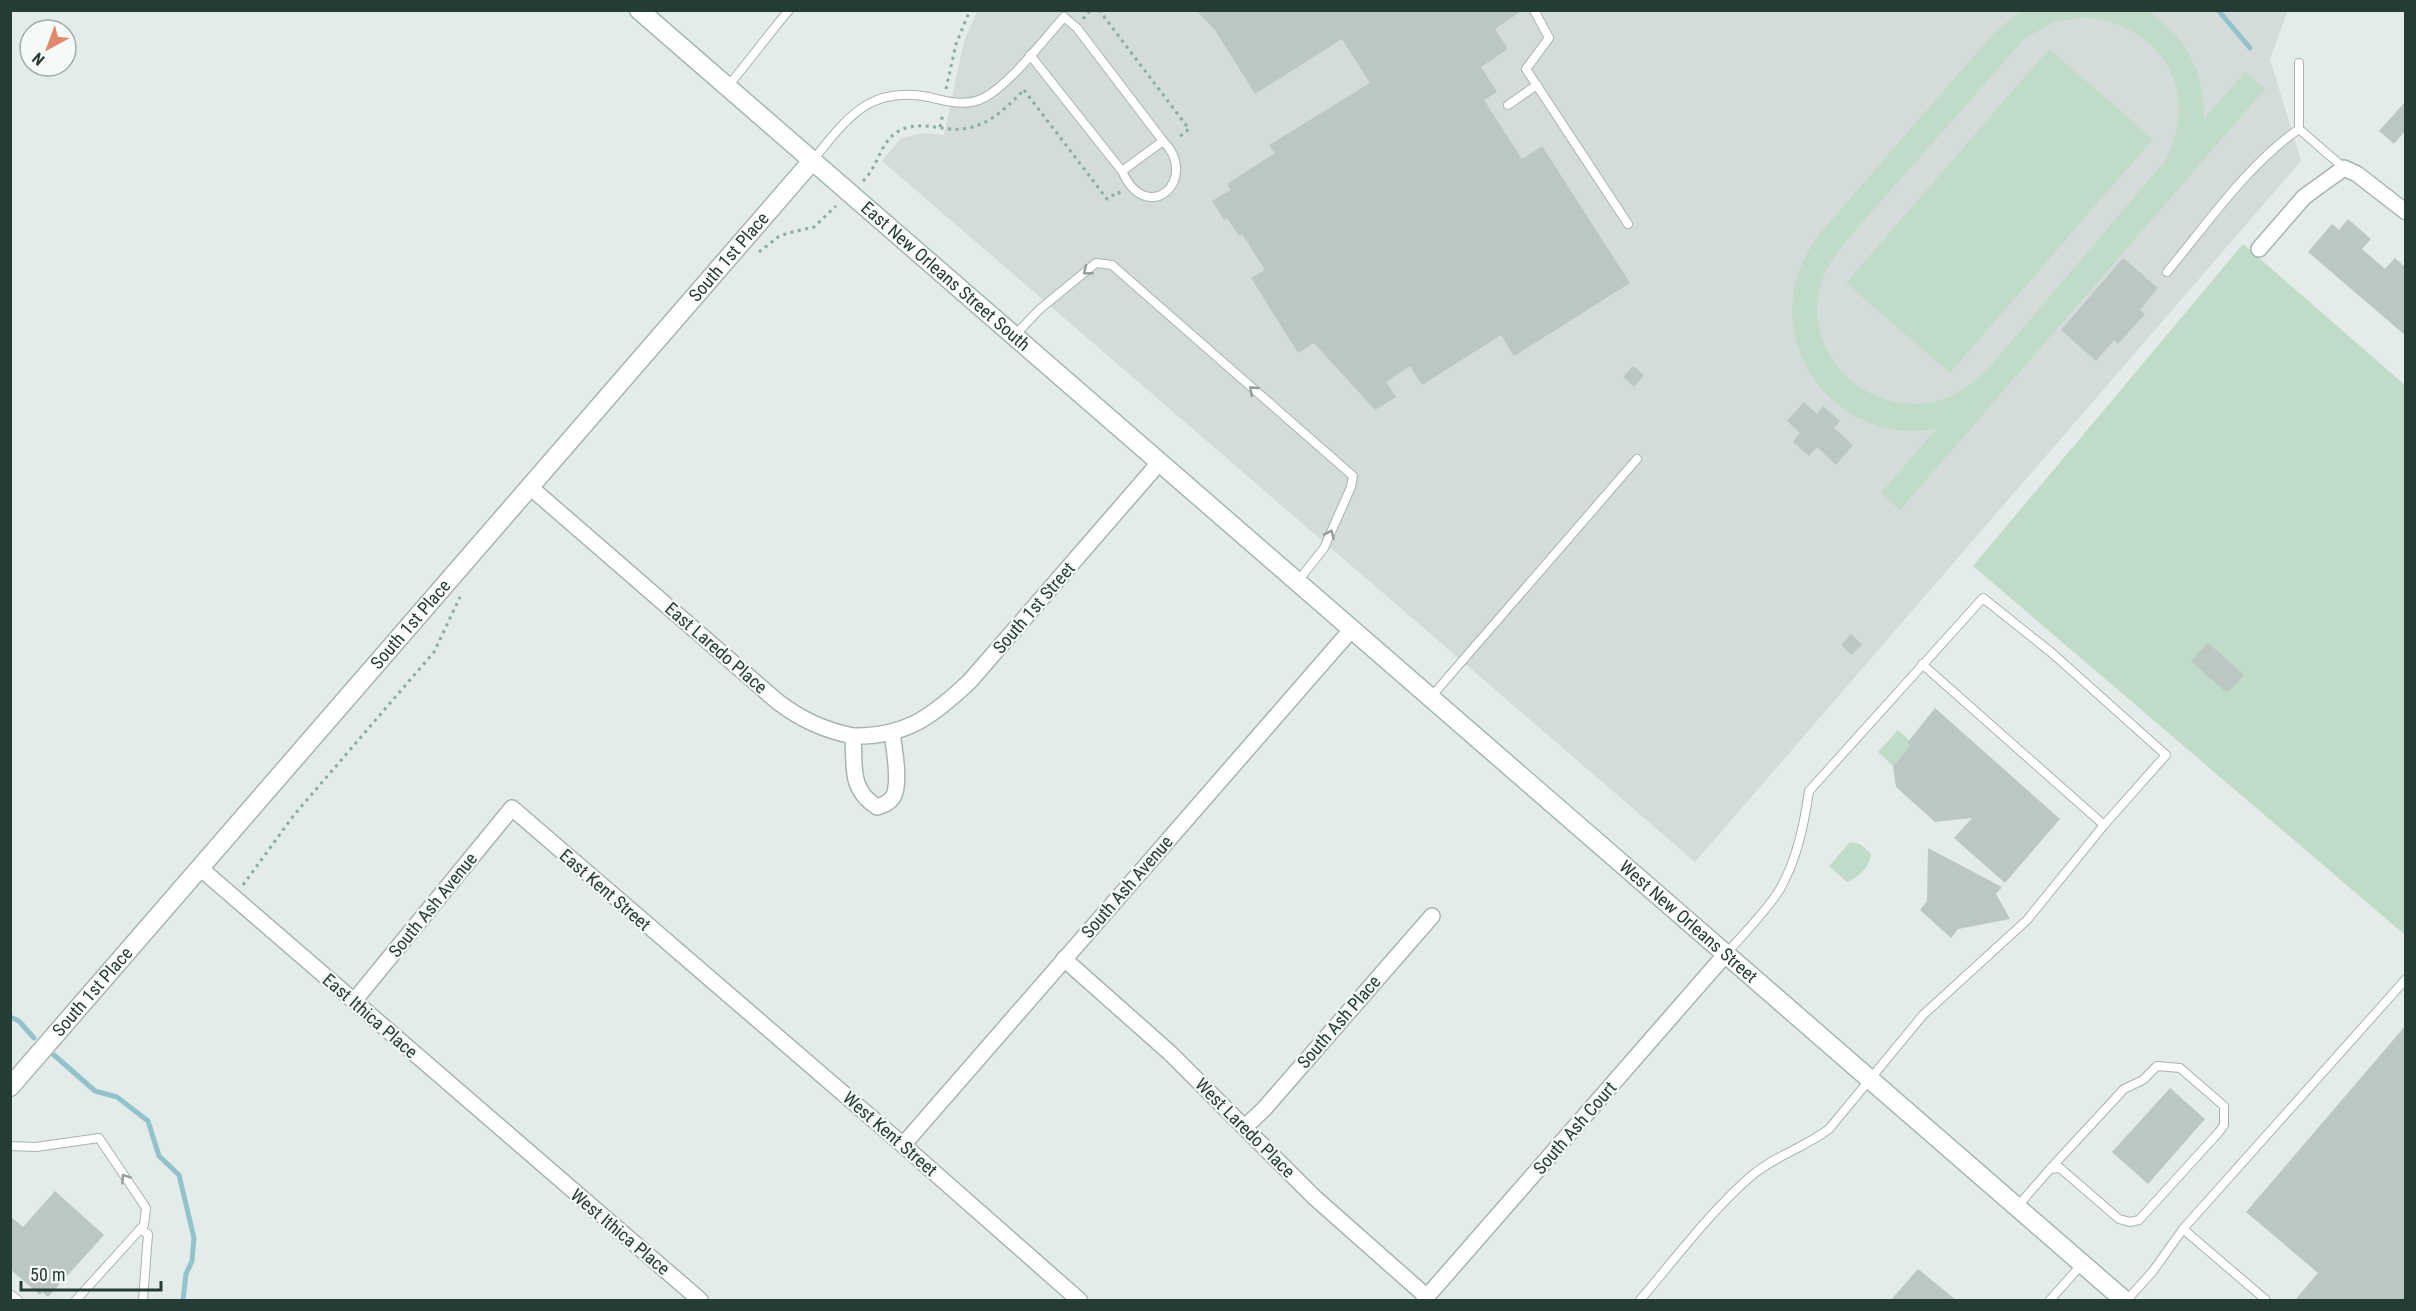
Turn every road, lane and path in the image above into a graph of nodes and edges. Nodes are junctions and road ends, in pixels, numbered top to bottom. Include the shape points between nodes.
1 (639, 10) edge
2 (789, 10) edge
3 (970, 10) edge
4 (1099, 10) edge
5 (1534, 10) edge
6 (1067, 14) edge
7 (1030, 55) junction
8 (2299, 63) dead end
9 (1039, 66) junction
10 (1537, 86) junction
11 (727, 87) junction
12 (946, 88) dead end
13 (1024, 90) junction
14 (1508, 105) dead end
15 (942, 117) dead end
16 (940, 127) junction
17 (2299, 129) junction
18 (1163, 141) junction
19 (1183, 145) dead end
20 (812, 161) junction
21 (2344, 168) junction
22 (1122, 171) junction
23 (870, 175) dead end
24 (1123, 197) dead end
25 (2406, 212) edge
26 (829, 213) dead end
27 (1628, 224) dead end
28 (2259, 249) dead end
29 (752, 260) dead end
30 (2168, 272) dead end
31 (1014, 336) junction
32 (1637, 459) dead end
33 (1159, 463) junction
34 (530, 487) junction
35 (1252, 544) joint
36 (1297, 582) junction
37 (465, 590) dead end
38 (1351, 630) junction
39 (1922, 664) junction
40 (1431, 699) junction
41 (892, 733) junction
42 (853, 736) junction
43 (512, 808) joint
44 (2104, 825) junction
45 (200, 868) junction
46 (239, 889) dead end
47 (1431, 916) dead end
48 (1725, 955) junction
49 (1064, 959) junction
50 (698, 971) joint
51 (2406, 980) edge
52 (354, 1001) junction
53 (1869, 1079) junction
54 (10, 1087) edge
55 (1245, 1127) junction
56 (10, 1146) edge
57 (903, 1146) junction
58 (540, 1164) joint
59 (2050, 1169) junction
60 (2016, 1208) junction
61 (140, 1229) junction
62 (2183, 1229) junction
63 (2082, 1264) junction
64 (10, 1294) edge
65 (1426, 1299) edge
66 (18, 1300) edge
67 (76, 1300) edge
68 (143, 1300) edge
69 (700, 1300) edge
70 (1079, 1300) edge
71 (1640, 1300) edge
72 (2050, 1300) edge
73 (2125, 1300) edge
74 (2266, 1300) edge

1 - 11 main road, East New Orleans Street South
2 - 11 lane
3 - 12 path via 956,44
4 - 19 path via 1189,129 1178,137
5 - 10 lane via 1549,38 1527,69
6 - 7 lane
6 - 18 lane
7 - 9 lane
7 - 20 lane via 1005,82 980,100 963,103 894,93 866,105
8 - 17 lane
9 - 13 path via 1019,85
9 - 22 lane
10 - 14 lane
10 - 27 lane
11 - 20 main road, East New Orleans Street South
13 - 16 path via 984,123 961,129
13 - 24 path via 1107,199 1118,192
15 - 16 path
16 - 23 path via 917,126 899,131 880,151
17 - 21 lane
17 - 30 lane via 2260,162
18 - 22 lane
18 - 22 lane via 1173,150 1177,164 1169,189 1150,197 1138,194 1128,187
20 - 31 main road, East New Orleans Street South
20 - 34 main road, South 1st Place
21 - 25 street
21 - 28 street via 2304,197
26 - 29 path, South 1st Place via 814,227 778,237
31 - 33 main road, East New Orleans Street South
36 -> 31 lane via 1324,548 1353,476 1112,266 1096,263
32 - 40 lane
33 - 35 main road, East New Orleans Street South
33 - 41 street, South 1st Street via 970,681 927,718
34 - 42 street, East Laredo Place via 796,716
34 - 45 main road, South 1st Place
35 - 36 main road, West New Orleans Street
36 - 38 main road, West New Orleans Street
37 - 46 path, South 1st Place via 434,651 294,815
38 - 40 main road, West New Orleans Street
38 - 49 street, South Ash Avenue
39 - 44 lane
39 - 44 lane via 1983,598 2061,660 2166,755
39 - 48 lane via 1809,791 1803,831 1779,891
40 - 48 main road, West New Orleans Street
41 - 42 street, South 1st Street
41 - 42 street via 895,796 877,807 865,800 857,788
43 - 50 street, East Kent Street
43 - 52 street, South Ash Avenue
44 - 53 lane via 2026,920 1923,1015
45 - 52 street, East Ithica Place
45 - 54 main road, South 1st Place
47 - 55 street, South Ash Place
48 - 53 main road, West New Orleans Street
48 - 65 street, South Ash Court
49 - 55 street, West Laredo Place via 1170,1053
49 - 57 street, South Ash Avenue
50 - 57 street, West Kent Street
51 - 62 lane
52 - 58 street, East Ithica Place
53 - 60 main road, West New Orleans Street
53 - 71 lane via 1828,1129 1750,1177
55 - 65 street, West Laredo Place via 1314,1197
61 -> 56 lane via 146,1208 99,1138 36,1147
57 - 70 street, West Kent Street
58 - 69 street, West Ithica Place
59 - 59 lane via 2124,1089 2143,1080 2157,1066 2180,1068 2224,1106 2224,1125 2139,1220 2119,1219 2060,1168
59 - 60 lane
60 - 63 main road, West New Orleans Street
61 - 67 lane
61 - 68 lane via 148,1234
62 - 73 lane via 2153,1271
62 - 74 lane
63 - 72 lane
63 - 73 main road, West New Orleans Street
64 - 66 lane

